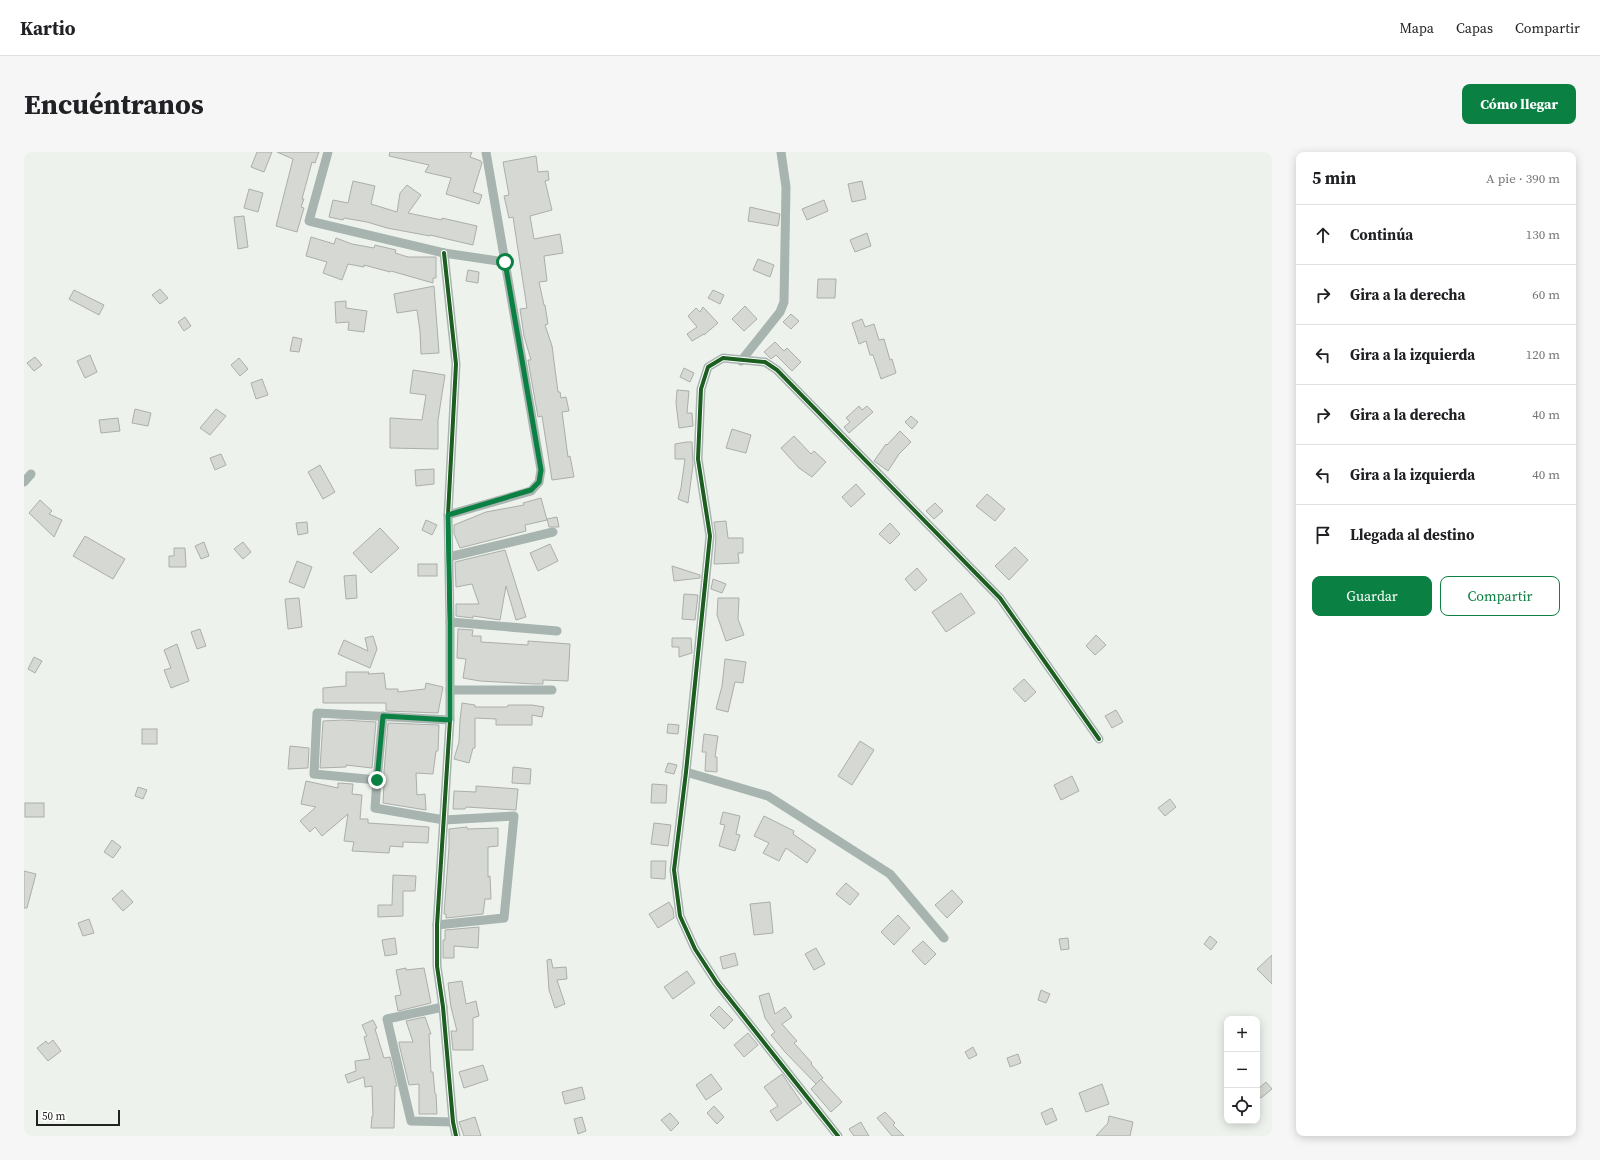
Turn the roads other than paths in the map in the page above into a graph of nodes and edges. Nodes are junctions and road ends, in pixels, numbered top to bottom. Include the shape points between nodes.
1 (328, 152) edge
2 (486, 152) edge
3 (781, 152) edge
4 (444, 253) junction
5 (505, 262) junction
6 (741, 361) junction
7 (31, 474) dead end
8 (24, 482) edge
9 (448, 515) junction
10 (553, 532) dead end
11 (449, 557) junction
12 (450, 622) junction
13 (557, 631) dead end
14 (450, 690) junction
15 (552, 690) dead end
16 (383, 716) junction
17 (450, 720) junction
18 (1099, 739) dead end
19 (686, 772) junction
20 (377, 780) junction
21 (444, 820) junction
22 (437, 925) junction
23 (944, 938) dead end
24 (443, 1007) junction
25 (453, 1122) junction
26 (456, 1136) edge
27 (838, 1136) edge

1 - 4 street via 309,221
2 - 5 street
3 - 6 street via 786,187 784,302 780,312
4 - 5 street
4 - 9 street via 456,364
5 - 9 street via 541,470 539,482 531,490
6 - 18 street via 765,362 777,370 1000,598
6 - 19 street via 723,358 708,367 701,389 698,458 710,536
7 - 8 street
9 - 11 street
10 - 11 street
11 - 12 street
12 - 13 street
12 - 14 street
14 - 15 street
14 - 17 street
16 - 17 street
16 - 20 street
16 - 20 street via 317,713 314,774
17 - 21 street
19 - 23 street via 768,796 890,874
19 - 27 street via 674,870 680,916 695,949 717,983
20 - 21 street via 375,808
21 - 22 street
21 - 22 street via 514,816 504,918
22 - 24 street via 437,966
24 - 25 street
24 - 25 street via 387,1019 411,1121
25 - 26 street

